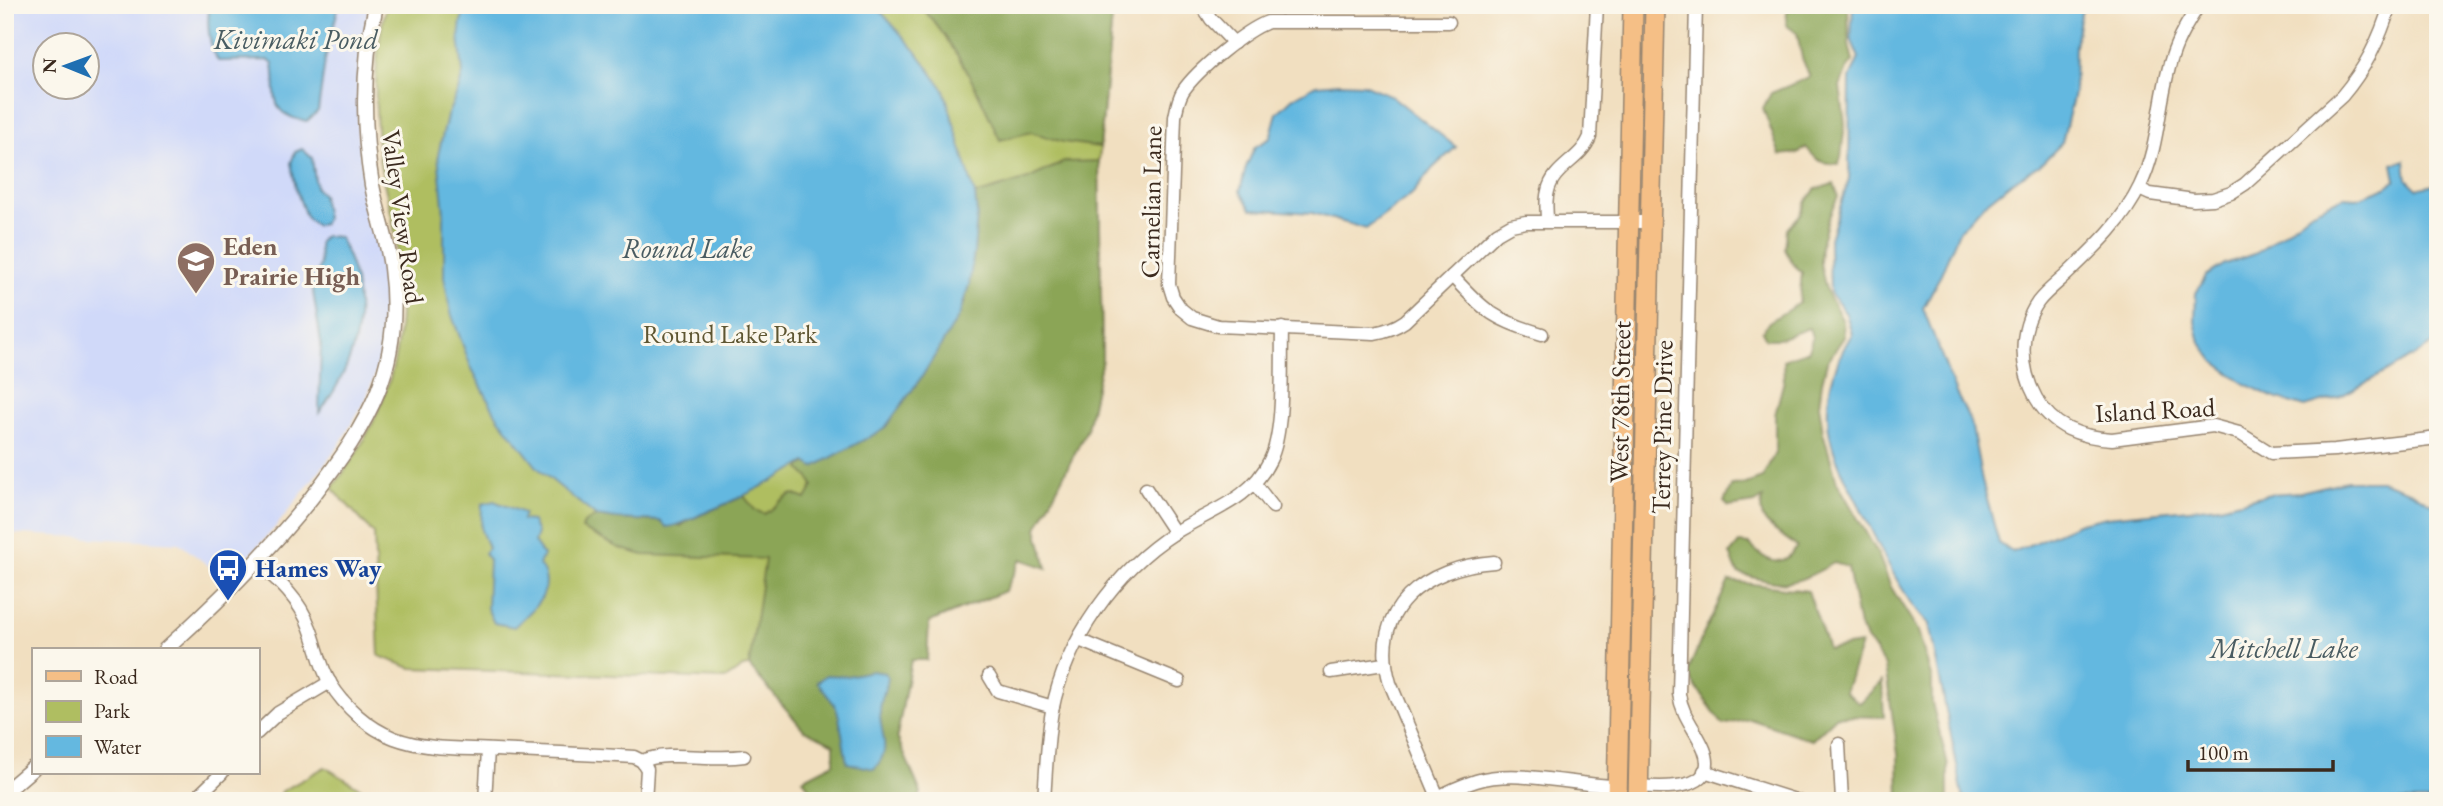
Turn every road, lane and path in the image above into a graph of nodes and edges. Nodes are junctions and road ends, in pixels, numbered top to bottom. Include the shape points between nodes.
1 (376, 5) edge
2 (1202, 5) edge
3 (1597, 5) edge
4 (1633, 5) edge
5 (1655, 5) edge
6 (1696, 5) edge
7 (2199, 5) edge
8 (2390, 5) edge
9 (1449, 22) dead end
10 (1234, 43) junction
11 (2139, 189) junction
12 (1547, 220) junction
13 (1628, 222) junction
14 (1650, 222) junction
15 (1452, 276) junction
16 (1282, 328) junction
17 (1542, 334) dead end
18 (2438, 438) edge
19 (1255, 484) junction
20 (1146, 489) dead end
21 (1273, 507) dead end
22 (1175, 533) junction
23 (1494, 562) dead end
24 (256, 563) junction
25 (1079, 640) junction
26 (167, 648) edge
27 (1384, 664) junction
28 (1332, 672) dead end
29 (989, 676) dead end
30 (1179, 681) dead end
31 (330, 682) junction
32 (1053, 707) junction
33 (259, 731) edge
34 (1839, 744) dead end
35 (488, 750) junction
36 (744, 756) dead end
37 (642, 761) junction
38 (32, 769) edge
39 (1704, 771) junction
40 (221, 774) edge
41 (5, 792) edge
42 (1617, 793) edge
43 (1638, 793) edge
44 (1434, 799) edge
45 (193, 801) edge
46 (485, 801) edge
47 (645, 801) edge
48 (1044, 801) edge
49 (1798, 801) edge
50 (1842, 801) edge

1 - 24 street, Valley View Road via 364,104 373,187 393,281 393,324 386,364 355,439
2 - 10 street
3 - 12 street via 1590,137 1551,182
4 - 13 main road, West 78th Street
5 - 14 main road, West 78th Street
6 - 39 street, Terrey Pine Drive via 1679,694 1683,712 1704,751
7 - 11 street, Island Road via 2171,59 2152,155
8 - 11 street via 2376,46 2356,80 2245,184 2213,199 2194,200
9 - 10 street, Carnelian Lane via 1282,21 1255,26
10 - 16 street, Carnelian Lane via 1191,81 1177,104 1169,284 1181,309 1204,323
11 - 18 street, Island Road via 2120,219 2038,302 2029,320 2024,335 2025,372 2051,419 2081,435 2112,439 2213,426 2239,433 2271,453
12 - 13 street, Carnelian Lane
12 - 15 street, Carnelian Lane via 1511,225 1496,233
13 - 14 street, Carnelian Lane
13 - 42 main road, West 78th Street
14 - 43 main road, West 78th Street
15 - 16 street, Carnelian Lane via 1396,328 1374,332
15 - 17 street via 1488,313
16 - 19 street via 1277,436 1272,457
19 - 21 street
19 - 22 street via 1236,500
20 - 22 street
22 - 25 street via 1121,579
23 - 27 street via 1457,568 1411,592 1391,618
24 - 26 street, Valley View Road
24 - 31 street via 301,608
25 - 30 street
25 - 32 street
27 - 28 street
27 - 44 street
29 - 32 street via 998,691
31 - 33 street via 278,713
31 - 35 street via 358,716 392,737 434,747
32 - 48 street
34 - 50 street
35 - 37 street
35 - 46 street
36 - 37 street via 654,756
37 - 47 street via 647,769
38 - 41 street
39 - 43 street via 1691,784
39 - 49 street
40 - 45 street
42 - 44 street via 1596,786 1502,778 1478,780

